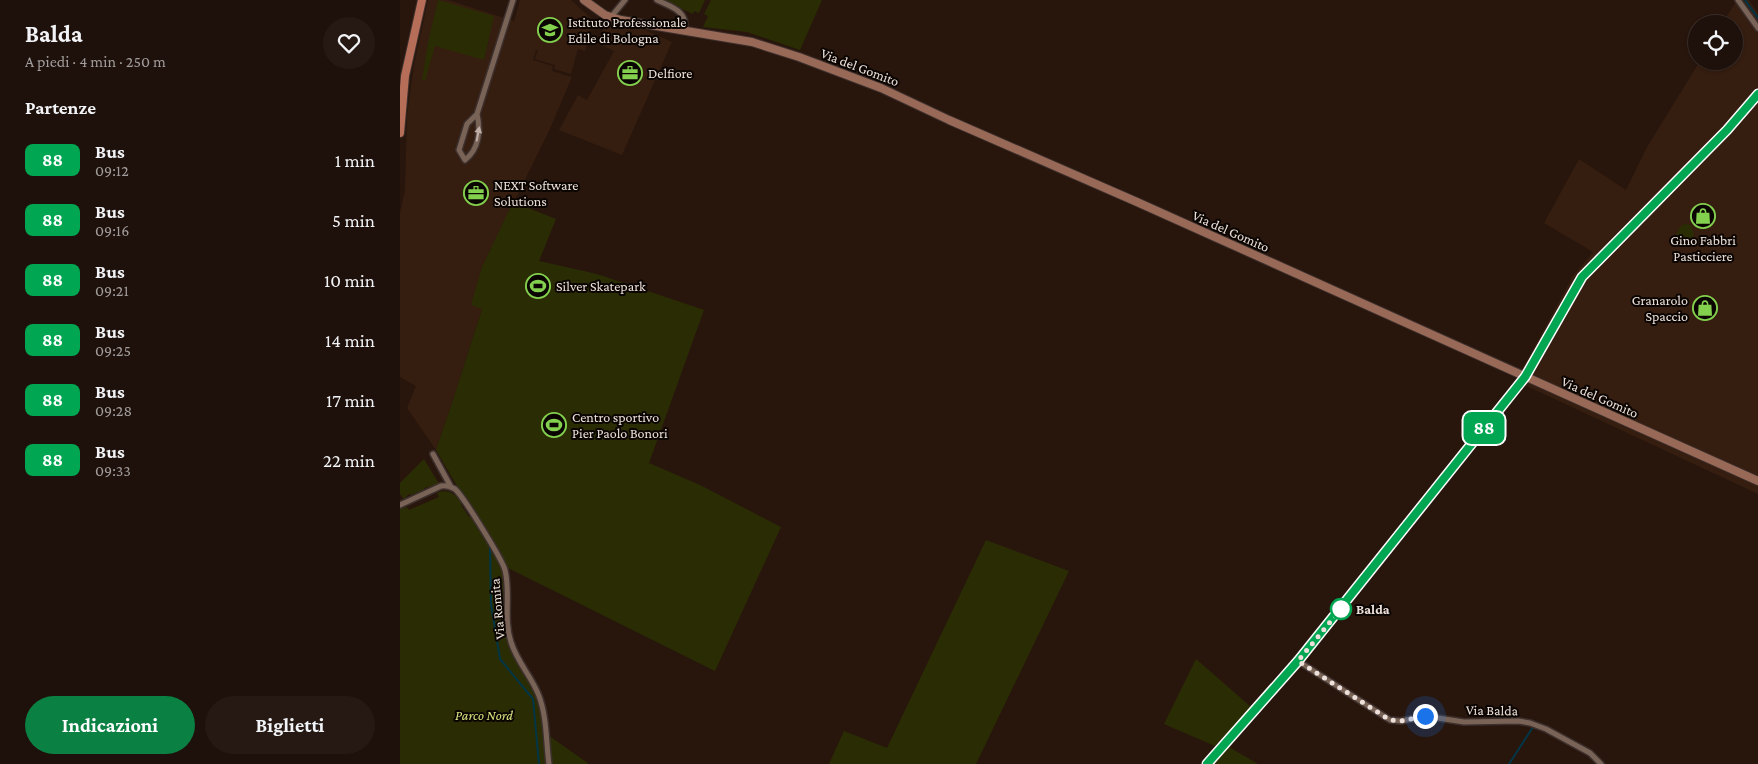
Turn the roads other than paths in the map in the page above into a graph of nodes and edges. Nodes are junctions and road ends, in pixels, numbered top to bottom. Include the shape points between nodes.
1 (422, 0) edge
2 (513, 0) edge
3 (584, 0) edge
4 (625, 0) edge
5 (656, 0) edge
6 (1738, 0) edge
7 (611, 18) junction
8 (1758, 28) edge
9 (684, 31) junction
10 (1758, 94) edge
11 (477, 114) junction
12 (400, 133) edge
13 (1525, 377) junction
14 (434, 454) dead end
15 (1758, 481) edge
16 (451, 487) junction
17 (400, 505) edge
18 (1298, 661) junction
19 (549, 764) edge
20 (1207, 764) edge
21 (1601, 764) edge

1 - 12 main road via 405,76
2 - 11 street
3 - 7 street, Via del Gomito
4 - 7 street
5 - 9 street via 684,16
6 - 8 street
7 - 9 street, Via del Gomito
9 - 13 street, Via del Gomito via 774,48 880,88
10 - 13 street via 1727,130 1582,277
11 -> 11 street via 467,124 459,150 465,160 473,154 480,129
13 - 15 street, Via del Gomito
13 - 18 street
14 - 16 street, Via Romita
16 - 17 street via 439,486
16 - 19 street, Via Romita via 462,499 505,570 508,632 515,654 538,694
18 - 20 street
18 - 21 street, Via Balda via 1390,720 1425,716 1464,722 1518,721 1566,739 1590,753

